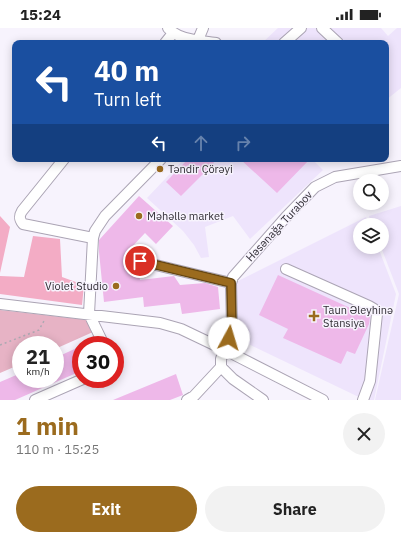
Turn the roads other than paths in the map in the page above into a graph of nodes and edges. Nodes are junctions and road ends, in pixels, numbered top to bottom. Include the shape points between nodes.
1 (203, 28) edge
2 (301, 28) edge
3 (322, 28) edge
4 (171, 31) edge
5 (166, 40) edge
6 (198, 40) joint
7 (287, 40) edge
8 (335, 40) edge
9 (62, 162) edge
10 (158, 162) edge
11 (401, 166) edge
12 (93, 238) junction
13 (140, 261) dead end
14 (286, 269) dead end
15 (231, 283) junction
16 (0, 304) edge
17 (90, 314) junction
18 (100, 336) edge
19 (225, 350) junction
20 (221, 366) junction
21 (72, 384) edge
22 (39, 399) edge
23 (187, 400) edge
24 (263, 400) edge
25 (323, 400) edge
26 (363, 400) edge

1 - 6 street
2 - 7 street
3 - 8 street
4 - 5 street
4 - 6 street via 184,38
9 - 12 street via 22,211 20,221 23,224
10 - 12 street via 105,216
11 - 15 street, Həsənağa Turabov via 326,180 315,187 238,271
12 - 17 street
13 - 15 street
14 - 26 street via 369,306 377,314 370,381
15 - 19 street via 232,328
16 - 17 street
17 - 18 street
17 - 19 street via 160,323
19 - 20 street
19 - 25 street
20 - 23 street via 194,396
20 - 24 street via 233,379
21 - 22 street

